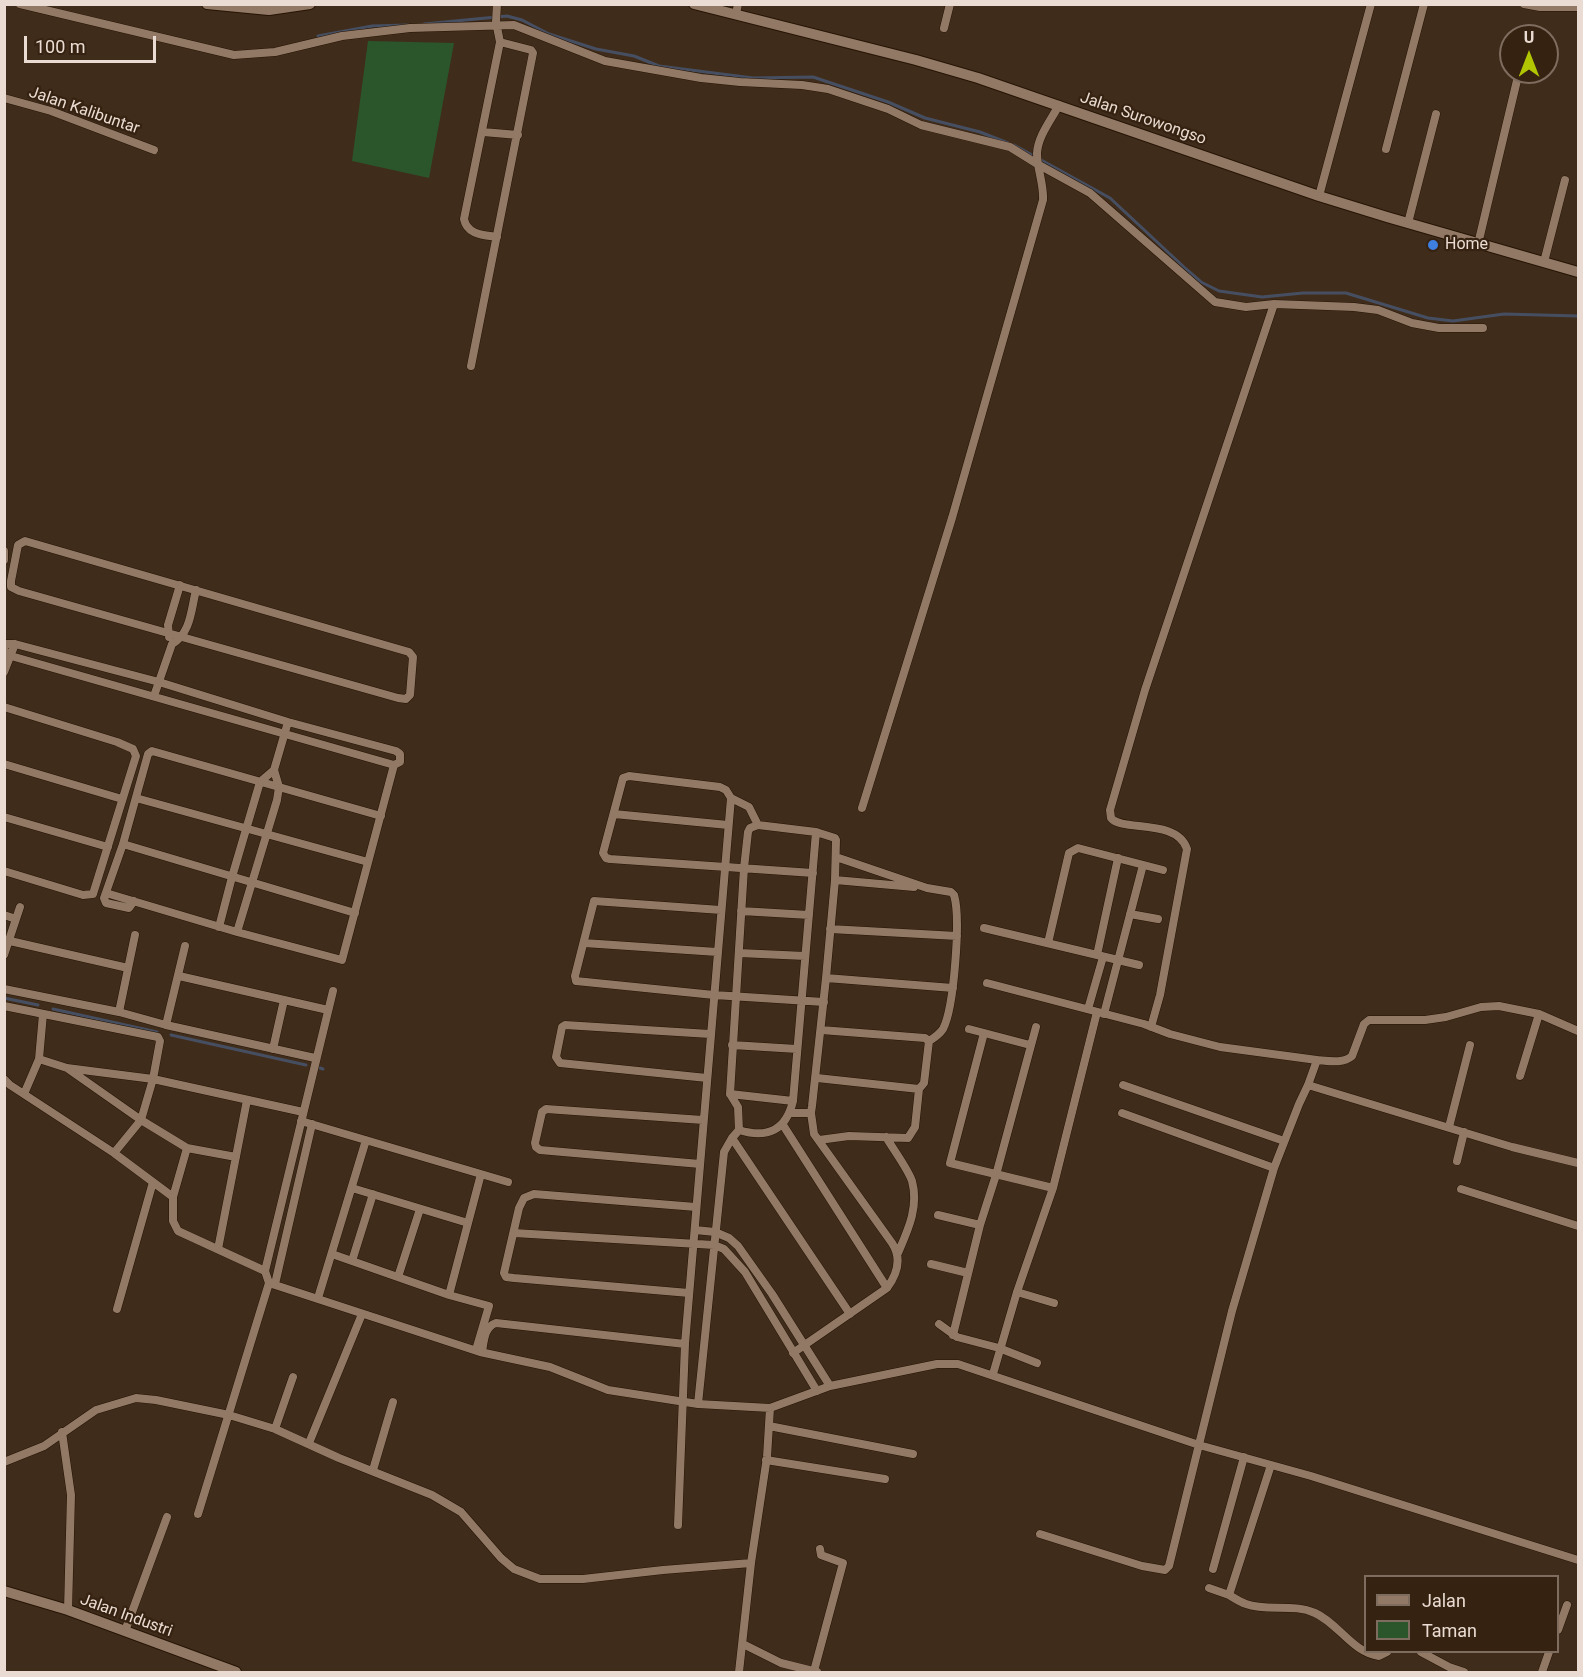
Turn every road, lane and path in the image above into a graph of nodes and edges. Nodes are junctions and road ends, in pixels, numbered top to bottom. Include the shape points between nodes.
1 (20, 4) edge
2 (207, 4) edge
3 (310, 4) edge
4 (694, 4) edge
5 (950, 4) edge
6 (1371, 4) edge
7 (1424, 4) edge
8 (1524, 4) edge
9 (1578, 6) edge
10 (270, 7) edge
11 (496, 8) edge
12 (737, 9) edge
13 (496, 23) junction
14 (944, 28) dead end
15 (500, 42) junction
16 (1516, 84) edge
17 (4, 98) edge
18 (1059, 105) junction
19 (1436, 114) dead end
20 (483, 132) junction
21 (518, 135) junction
22 (1386, 149) dead end
23 (154, 150) dead end
24 (1038, 159) junction
25 (1565, 180) dead end
26 (1319, 196) junction
27 (1408, 224) junction
28 (497, 237) junction
29 (1478, 244) junction
30 (1544, 262) junction
31 (1578, 272) edge
32 (1273, 307) junction
33 (1483, 328) dead end
34 (471, 366) dead end
35 (4, 551) edge
36 (4, 560) edge
37 (180, 585) junction
38 (196, 590) junction
39 (167, 634) junction
40 (182, 638) junction
41 (4, 644) edge
42 (15, 644) junction
43 (172, 644) junction
44 (8, 653) edge
45 (4, 672) edge
46 (159, 682) junction
47 (154, 696) junction
48 (4, 708) edge
49 (288, 722) junction
50 (284, 734) junction
51 (4, 764) edge
52 (394, 765) junction
53 (274, 770) junction
54 (260, 782) junction
55 (279, 787) junction
56 (136, 798) junction
57 (731, 798) junction
58 (122, 799) junction
59 (862, 808) dead end
60 (614, 814) junction
61 (381, 816) junction
62 (4, 817) edge
63 (728, 825) junction
64 (758, 825) junction
65 (246, 829) junction
66 (816, 832) junction
67 (266, 835) junction
68 (123, 844) junction
69 (108, 847) junction
70 (836, 857) junction
71 (1118, 858) junction
72 (368, 862) junction
73 (1143, 865) junction
74 (724, 868) junction
75 (744, 868) junction
76 (1163, 870) dead end
77 (4, 871) edge
78 (813, 873) junction
79 (231, 877) junction
80 (835, 880) junction
81 (252, 884) junction
82 (927, 888) junction
83 (20, 908) dead end
84 (721, 910) junction
85 (741, 911) junction
86 (355, 913) junction
87 (1130, 914) junction
88 (4, 915) edge
89 (809, 915) junction
90 (16, 919) junction
91 (1158, 919) dead end
92 (219, 927) junction
93 (984, 928) dead end
94 (830, 929) junction
95 (237, 932) junction
96 (135, 934) dead end
97 (957, 936) junction
98 (10, 941) junction
99 (584, 943) junction
100 (1048, 943) junction
101 (185, 946) dead end
102 (717, 952) junction
103 (739, 953) junction
104 (4, 955) edge
105 (805, 956) junction
106 (1100, 956) junction
107 (1118, 960) junction
108 (1138, 965) dead end
109 (128, 968) junction
110 (179, 976) junction
111 (826, 978) junction
112 (987, 983) dead end
113 (953, 988) junction
114 (4, 989) edge
115 (333, 991) dead end
116 (714, 995) junction
117 (736, 996) junction
118 (284, 1000) junction
119 (801, 1000) junction
120 (824, 1002) junction
121 (4, 1006) edge
122 (328, 1010) junction
123 (119, 1012) junction
124 (1096, 1012) junction
125 (43, 1014) junction
126 (1539, 1014) junction
127 (165, 1025) junction
128 (1151, 1027) junction
129 (1036, 1028) dead end
130 (969, 1029) dead end
131 (821, 1030) junction
132 (1578, 1031) edge
133 (984, 1033) junction
134 (710, 1034) junction
135 (929, 1041) junction
136 (732, 1045) junction
137 (1030, 1045) junction
138 (1470, 1045) dead end
139 (273, 1049) junction
140 (797, 1049) junction
141 (315, 1058) junction
142 (39, 1059) junction
143 (1317, 1060) junction
144 (67, 1068) junction
145 (1520, 1076) dead end
146 (707, 1078) junction
147 (817, 1078) junction
148 (4, 1079) edge
149 (153, 1079) junction
150 (1123, 1084) dead end
151 (1308, 1085) junction
152 (920, 1089) junction
153 (730, 1094) junction
154 (24, 1095) junction
155 (247, 1100) junction
156 (792, 1101) junction
157 (790, 1113) junction
158 (811, 1113) junction
159 (1122, 1113) dead end
160 (302, 1116) junction
161 (141, 1120) junction
162 (703, 1120) junction
163 (312, 1124) junction
164 (783, 1125) junction
165 (1449, 1127) junction
166 (739, 1130) junction
167 (1464, 1132) junction
168 (886, 1137) junction
169 (732, 1138) junction
170 (366, 1140) junction
171 (819, 1140) junction
172 (1284, 1141) junction
173 (187, 1148) junction
174 (114, 1153) junction
175 (236, 1157) junction
176 (1457, 1161) dead end
177 (1578, 1162) edge
178 (700, 1164) junction
179 (1274, 1168) junction
180 (481, 1174) junction
181 (996, 1175) junction
182 (153, 1182) junction
183 (508, 1182) dead end
184 (352, 1188) junction
185 (1053, 1188) junction
186 (1461, 1189) dead end
187 (373, 1194) junction
188 (173, 1197) junction
189 (696, 1207) junction
190 (420, 1209) junction
191 (938, 1215) dead end
192 (468, 1223) junction
193 (980, 1225) junction
194 (1578, 1226) edge
195 (694, 1230) junction
196 (715, 1232) junction
197 (514, 1233) junction
198 (694, 1245) junction
199 (714, 1245) junction
200 (218, 1249) junction
201 (898, 1253) junction
202 (332, 1254) junction
203 (352, 1261) junction
204 (931, 1264) dead end
205 (265, 1271) junction
206 (968, 1274) junction
207 (398, 1277) junction
208 (272, 1283) junction
209 (887, 1288) junction
210 (1017, 1292) junction
211 (689, 1293) junction
212 (449, 1295) junction
213 (318, 1298) junction
214 (1054, 1303) dead end
215 (117, 1309) dead end
216 (362, 1314) junction
217 (849, 1314) junction
218 (939, 1324) dead end
219 (953, 1335) junction
220 (685, 1344) junction
221 (805, 1346) junction
222 (999, 1348) junction
223 (479, 1351) junction
224 (793, 1353) junction
225 (1037, 1363) dead end
226 (993, 1374) junction
227 (293, 1377) dead end
228 (830, 1386) junction
229 (817, 1391) junction
230 (393, 1402) dead end
231 (683, 1402) junction
232 (698, 1404) junction
233 (770, 1408) junction
234 (229, 1415) junction
235 (769, 1425) junction
236 (275, 1429) junction
237 (62, 1432) junction
238 (309, 1443) junction
239 (1199, 1445) junction
240 (913, 1454) dead end
241 (1244, 1457) junction
242 (766, 1460) junction
243 (4, 1462) edge
244 (1271, 1465) junction
245 (373, 1470) junction
246 (885, 1479) dead end
247 (198, 1514) dead end
248 (167, 1516) dead end
249 (678, 1525) dead end
250 (1040, 1534) dead end
251 (820, 1549) dead end
252 (1578, 1560) edge
253 (751, 1563) junction
254 (1212, 1569) dead end
255 (1209, 1588) dead end
256 (4, 1591) edge
257 (1229, 1595) junction
258 (1567, 1605) dead end
259 (68, 1610) junction
260 (1559, 1625) edge
261 (125, 1631) junction
262 (742, 1644) junction
263 (1364, 1651) edge
264 (1366, 1653) edge
265 (1385, 1653) edge
266 (1423, 1653) edge
267 (1550, 1653) edge
268 (236, 1672) edge
269 (739, 1672) edge
270 (816, 1672) edge
271 (1464, 1672) edge
272 (1542, 1672) edge

1 - 13 street via 234,55 275,52 342,36 402,28
2 - 10 street
3 - 10 street
4 - 12 street, Jalan Surowongso
5 - 14 street
6 - 26 street
7 - 22 street
8 - 9 street via 1540,8
11 - 13 street
12 - 18 street, Jalan Surowongso
13 - 15 street
13 - 24 street via 520,27 605,61 701,78 828,89 888,109 921,125 1010,147
15 - 20 street
15 - 21 street via 533,53
16 - 29 street
17 - 23 street, Jalan Kalibuntar via 51,111
18 - 24 street via 1039,141
18 - 26 street, Jalan Surowongso
19 - 27 street
20 - 21 street
20 - 28 street via 464,219 477,234
21 - 28 street
24 - 32 street via 1090,193 1210,299 1228,305
24 - 59 street via 1042,200 952,518
25 - 30 street
26 - 27 street, Jalan Surowongso
27 - 29 street, Jalan Surowongso
28 - 34 street
29 - 30 street, Jalan Surowongso
30 - 31 street, Jalan Surowongso
32 - 33 street via 1363,308 1412,324
32 - 128 street via 1145,690 1110,810 1117,824 1161,830 1179,837 1187,849
35 - 36 street
37 - 38 street
37 - 39 street
37 - 39 street via 25,541 18,545 11,587
38 - 40 street
38 - 40 street via 409,652 413,657 410,695 398,698
39 - 40 street
39 - 43 street
40 - 43 street
41 - 42 street
42 - 44 street
42 - 46 street
43 - 46 street
44 - 45 street
44 - 47 street
46 - 47 street
46 - 49 street
47 - 50 street
48 - 58 street via 133,749 136,756
49 - 50 street
49 - 52 street via 396,751 401,758
50 - 52 street
50 - 53 street
51 - 58 street
52 - 61 street
53 - 54 street
53 - 55 street
54 - 55 street
54 - 56 street via 152,751
54 - 65 street
55 - 61 street
55 - 67 street
56 - 65 street
56 - 68 street
57 - 60 street via 726,790 712,785 629,776 623,778
57 - 63 street
57 - 64 street via 749,807
58 - 69 street
60 - 63 street
60 - 74 street via 604,847 606,858
61 - 72 street
62 - 69 street
63 - 74 street
64 - 66 street
64 - 75 street via 748,832
65 - 67 street
65 - 79 street
66 - 70 street via 836,839
66 - 78 street
67 - 72 street
67 - 81 street
68 - 79 street
68 - 92 street via 104,902 129,908 134,901
69 - 77 street via 93,894 89,895
70 - 80 street
70 - 82 street
71 - 73 street
71 - 100 street via 1078,848 1069,854
71 - 106 street
72 - 86 street
73 - 76 street
73 - 87 street
74 - 75 street
74 - 84 street
75 - 78 street
75 - 85 street
78 - 89 street
79 - 81 street
79 - 92 street
80 - 82 street
80 - 94 street
81 - 86 street
81 - 95 street
82 - 97 street via 954,895
83 - 90 street
84 - 99 street via 597,900 592,904
84 - 102 street
85 - 89 street
85 - 103 street
86 - 95 street via 342,960
87 - 91 street
87 - 107 street
88 - 90 street
89 - 105 street
90 - 98 street
92 - 95 street
93 - 100 street
94 - 97 street
94 - 111 street
96 - 109 street
97 - 113 street
98 - 104 street
98 - 109 street
99 - 102 street
99 - 116 street via 575,976 578,983
100 - 106 street
101 - 110 street
102 - 116 street
103 - 105 street
103 - 117 street
105 - 119 street
106 - 107 street
106 - 124 street
107 - 108 street
107 - 124 street
109 - 123 street
110 - 118 street
110 - 127 street
111 - 113 street
111 - 120 street
112 - 124 street
113 - 135 street via 944,1026
114 - 123 street
115 - 122 street
116 - 117 street
116 - 134 street
117 - 119 street
117 - 136 street
118 - 122 street
118 - 139 street
119 - 120 street
119 - 140 street
120 - 131 street
121 - 125 street
122 - 141 street
123 - 127 street
124 - 128 street
124 - 185 street
125 - 142 street
125 - 149 street via 158,1037
126 - 132 street
126 - 143 street via 1499,1006 1436,1018 1368,1020 1352,1056 1344,1061
126 - 145 street
127 - 139 street
128 - 143 street via 1220,1047
129 - 137 street
130 - 133 street
131 - 135 street
131 - 147 street
133 - 137 street
133 - 181 street via 950,1162
134 - 146 street
134 - 146 street via 565,1025 556,1058 560,1063
135 - 152 street
136 - 140 street
136 - 153 street
137 - 181 street
138 - 165 street
139 - 141 street
140 - 156 street
141 - 160 street
142 - 144 street
142 - 154 street
143 - 151 street
144 - 149 street
144 - 161 street
146 - 162 street
147 - 152 street
147 - 158 street
148 - 154 street
149 - 155 street
149 - 161 street
150 - 172 street
151 - 165 street
151 - 172 street
152 - 168 street via 911,1136
153 - 156 street
153 - 166 street via 738,1107
154 - 174 street
155 - 160 street
155 - 175 street
156 - 157 street
157 - 158 street
157 - 164 street
158 - 171 street via 812,1129
159 - 179 street
160 - 163 street
160 - 205 street
161 - 173 street
161 - 174 street
162 - 178 street
162 - 178 street via 546,1109 535,1143 540,1150
163 - 170 street
163 - 208 street
164 - 166 street via 777,1130 751,1134
164 - 209 street
165 - 167 street
166 - 169 street
167 - 176 street
167 - 177 street
168 - 171 street via 835,1136
168 - 201 street via 912,1180 914,1213
169 - 196 street via 724,1152
169 - 217 street
170 - 180 street
170 - 184 street
171 - 201 street
172 - 179 street
173 - 175 street
173 - 188 street
174 - 182 street
175 - 200 street
178 - 189 street
179 - 239 street via 1232,1311
180 - 183 street
180 - 192 street
181 - 185 street
181 - 193 street
182 - 188 street
182 - 215 street
184 - 187 street
184 - 202 street
185 - 210 street
186 - 194 street
187 - 190 street
187 - 203 street
188 - 200 street via 173,1221 178,1231
189 - 195 street
189 - 197 street via 534,1194 521,1202
190 - 192 street
190 - 207 street
191 - 193 street
192 - 212 street
193 - 206 street
195 - 196 street
195 - 198 street
196 - 199 street
196 - 221 street via 738,1246
197 - 198 street
197 - 211 street via 504,1273 509,1278
198 - 199 street
198 - 211 street
199 - 224 street via 724,1249 745,1272
199 - 232 street
200 - 205 street
201 - 209 street via 895,1278
202 - 203 street
202 - 213 street
203 - 207 street
204 - 206 street
205 - 208 street
206 - 219 street
207 - 212 street
208 - 213 street
208 - 234 street
209 - 217 street
210 - 214 street
210 - 222 street
211 - 220 street
212 - 223 street via 489,1306
213 - 216 street
216 - 223 street
216 - 238 street
217 - 221 street
218 - 219 street
219 - 222 street
220 - 223 street via 496,1323 485,1333
220 - 231 street
221 - 224 street
221 - 228 street
222 - 225 street
222 - 226 street
223 - 231 street via 550,1366 608,1390
224 - 229 street
226 - 228 street via 949,1363
226 - 239 street
227 - 236 street
228 - 229 street
229 - 233 street
230 - 245 street
231 - 232 street
231 - 249 street
232 - 233 street
233 - 235 street
234 - 236 street
234 - 237 street via 136,1398 96,1410
234 - 247 street
235 - 240 street
235 - 242 street
236 - 238 street
237 - 243 street via 44,1446
237 - 259 street via 71,1495
238 - 245 street
239 - 241 street
239 - 250 street via 1168,1569 1142,1566
241 - 244 street
241 - 254 street
242 - 246 street
242 - 253 street
244 - 252 street
244 - 257 street
245 - 253 street via 461,1512 501,1558 514,1569 540,1579 584,1580
248 - 261 street
251 - 270 street via 821,1555 843,1563
253 - 262 street
255 - 257 street
256 - 259 street, Jalan Industri
257 - 263 street via 1246,1604 1314,1612
258 - 260 street
259 - 261 street, Jalan Industri
261 - 268 street, Jalan Industri
262 - 269 street
262 - 270 street via 781,1663
264 - 265 street
266 - 271 street
267 - 272 street

